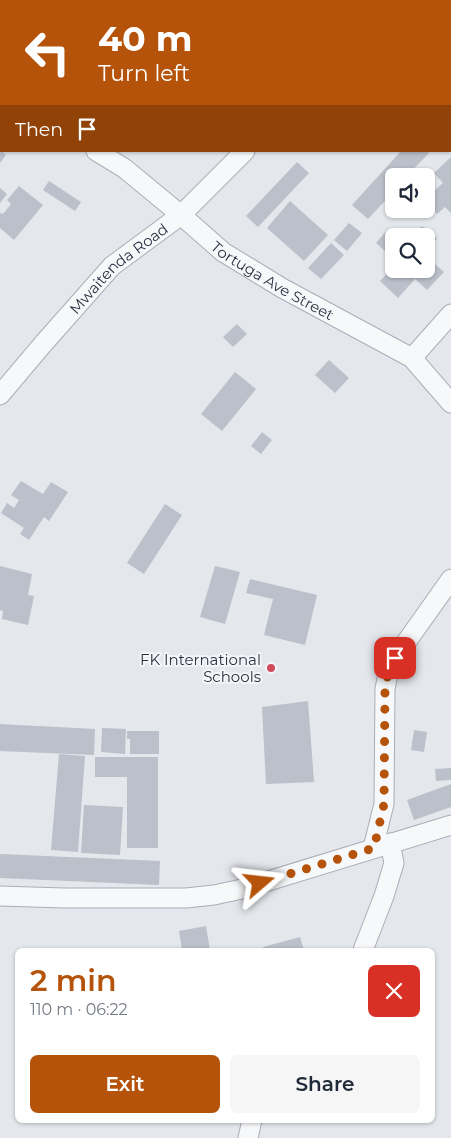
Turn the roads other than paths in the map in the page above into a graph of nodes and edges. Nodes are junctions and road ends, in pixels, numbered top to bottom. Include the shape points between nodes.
1 (98, 152) edge
2 (244, 152) edge
3 (182, 215) junction
4 (451, 314) edge
5 (412, 358) junction
6 (0, 395) edge
7 (450, 401) edge
8 (451, 580) edge
9 (451, 825) edge
10 (382, 845) junction
11 (0, 896) edge
12 (364, 948) edge
13 (251, 1123) edge
14 (248, 1138) edge

1 - 3 street, Tortuga Ave Street via 124,168
2 - 3 street, Mwaitenda Road
3 - 5 street, Tortuga Ave Street via 223,252 282,288
3 - 6 street, Mwaitenda Road via 112,266
4 - 5 street
5 - 7 street, Tortuga Ave Street
8 - 10 street via 395,658 388,674
9 - 10 street
10 - 11 street via 214,896
10 - 12 street via 394,863
13 - 14 street

